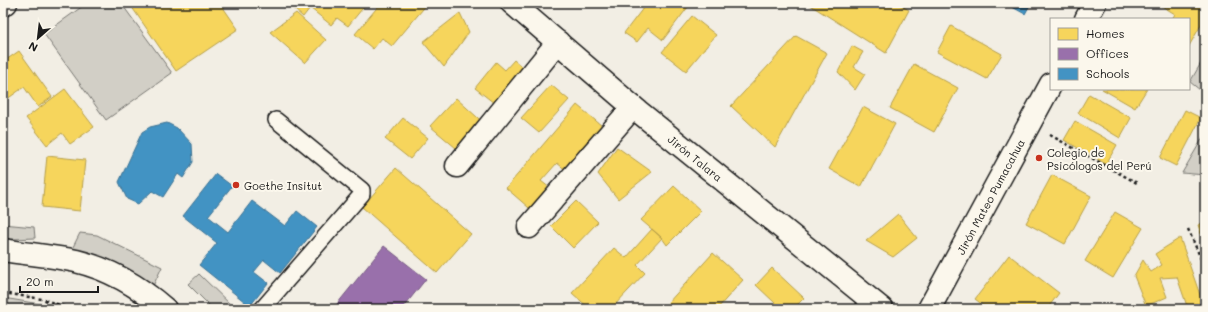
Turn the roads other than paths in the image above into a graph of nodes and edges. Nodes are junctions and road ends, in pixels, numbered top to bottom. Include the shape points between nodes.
1 (6, 3) edge
2 (512, 3) edge
3 (1095, 3) edge
4 (3, 5) edge
5 (1087, 18) edge
6 (558, 42) junction
7 (1050, 86) edge
8 (633, 107) junction
9 (276, 120) dead end
10 (457, 166) dead end
11 (529, 227) dead end
12 (3, 250) edge
13 (165, 309) edge
14 (262, 309) edge
15 (882, 309) edge
16 (929, 309) edge

1 - 4 street
2 - 6 street, Jirón Talara
3 - 5 street
6 - 8 street, Jirón Talara
6 - 10 street
7 - 16 street, Jirón Mateo Pumacahua
8 - 11 street
8 - 15 street, Jirón Talara
9 - 14 lane via 362,190 362,194
12 - 13 street via 76,261 110,273 151,296

